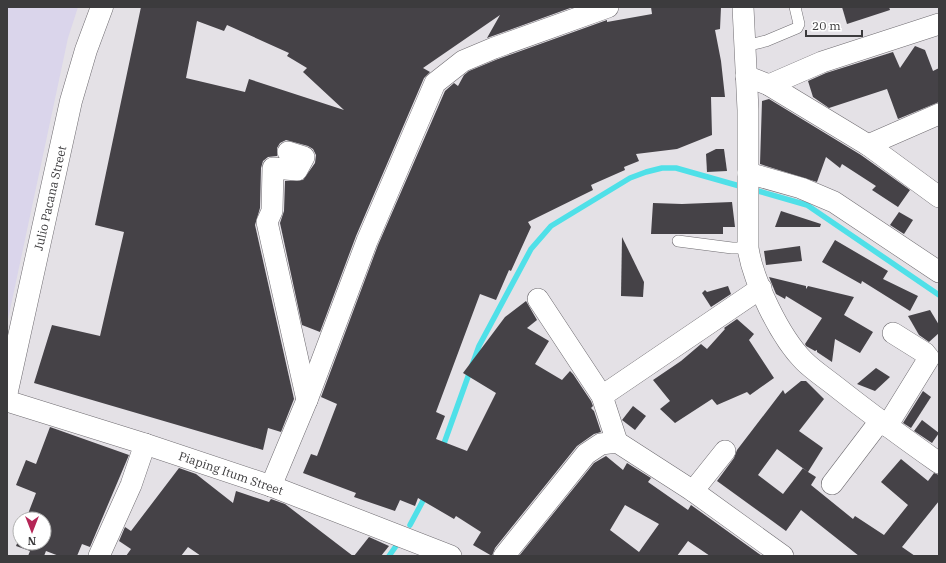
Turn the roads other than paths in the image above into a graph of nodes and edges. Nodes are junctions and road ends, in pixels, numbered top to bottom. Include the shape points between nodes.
1 (102, 7) edge
2 (608, 7) edge
3 (743, 7) edge
4 (795, 7) edge
5 (939, 24) edge
6 (745, 46) junction
7 (746, 76) junction
8 (770, 85) junction
9 (939, 114) edge
10 (868, 145) junction
11 (288, 152) dead end
12 (748, 183) junction
13 (939, 197) edge
14 (678, 241) dead end
15 (748, 248) junction
16 (939, 272) edge
17 (761, 288) junction
18 (538, 300) dead end
19 (893, 334) dead end
20 (7, 391) edge
21 (602, 396) junction
22 (307, 400) junction
23 (7, 401) edge
24 (883, 424) junction
25 (617, 442) junction
26 (145, 444) junction
27 (725, 451) dead end
28 (939, 463) edge
29 (832, 484) dead end
30 (271, 486) junction
31 (693, 491) junction
32 (99, 556) edge
33 (451, 556) edge
34 (504, 556) edge
35 (783, 556) edge

1 - 20 main road, Julio Pacana Street via 71,101
2 - 22 street via 463,61 435,83 366,241
3 - 6 street
4 - 6 lane via 798,28 766,42
5 - 8 street via 822,62
6 - 7 street
7 - 8 street
7 - 12 street
8 - 10 street
9 - 10 street
10 - 13 street
11 - 22 street via 304,157 297,170 273,168 272,211 267,222
12 - 15 street
12 - 16 street via 802,188 834,202
14 - 15 lane
15 - 17 street
17 - 21 street
17 - 24 street via 776,323 803,360
18 - 21 street
19 - 24 street via 928,358
21 - 25 street
22 - 30 street
23 - 26 street, Piaping Itum Street
24 - 28 street
24 - 29 street
25 - 31 street
25 - 34 street via 601,444 586,454
26 - 30 street, Piaping Itum Street
26 - 32 street via 131,485
27 - 31 street
30 - 33 street, Piaping Itum Street
31 - 35 street

